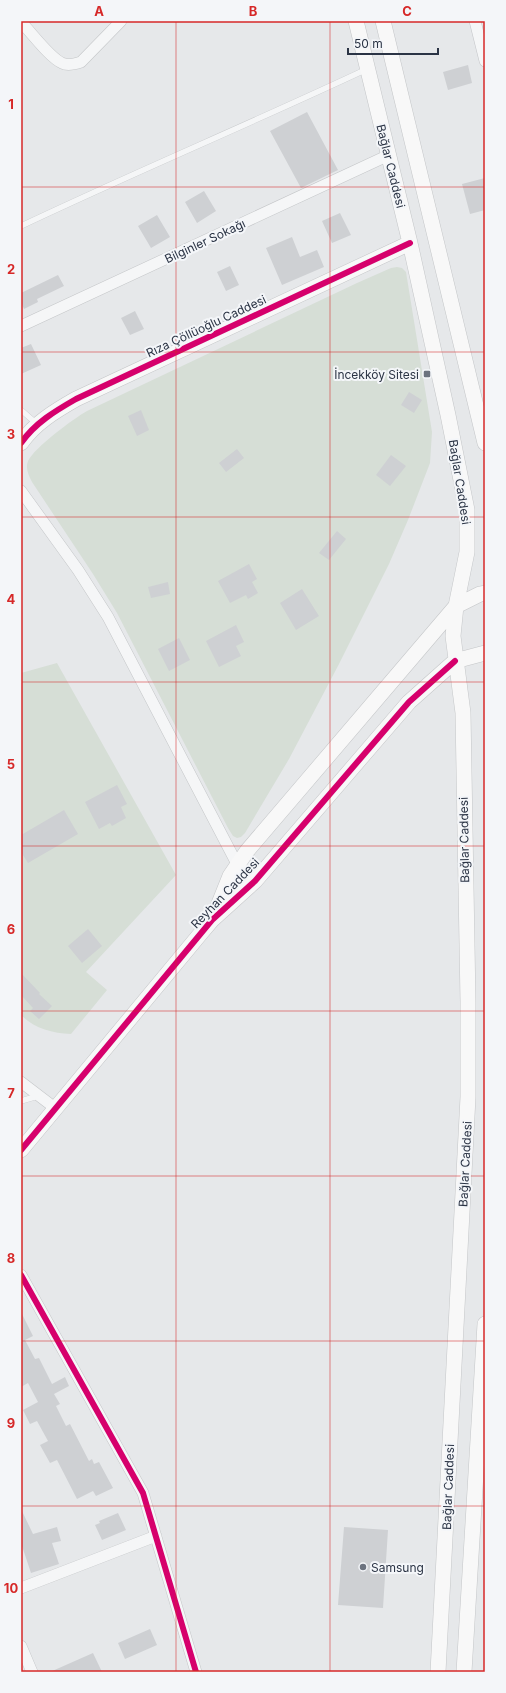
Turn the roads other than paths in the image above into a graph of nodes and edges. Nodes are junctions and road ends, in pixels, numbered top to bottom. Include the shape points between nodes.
1 (121, 21) edge
2 (356, 21) edge
3 (383, 21) edge
4 (475, 21) edge
5 (21, 22) edge
6 (485, 61) edge
7 (368, 69) junction
8 (389, 155) junction
9 (21, 226) edge
10 (410, 243) junction
11 (21, 326) edge
12 (21, 410) edge
13 (37, 424) junction
14 (21, 443) edge
15 (485, 443) edge
16 (21, 491) edge
17 (485, 593) edge
18 (456, 606) junction
19 (485, 653) edge
20 (455, 661) junction
21 (236, 864) junction
22 (212, 920) junction
23 (21, 1082) edge
24 (38, 1096) junction
25 (21, 1101) edge
26 (55, 1108) junction
27 (21, 1150) edge
28 (21, 1275) edge
29 (485, 1324) edge
30 (482, 1416) edge
31 (156, 1536) junction
32 (21, 1588) edge
33 (21, 1646) edge
34 (32, 1672) edge
35 (196, 1672) edge
36 (438, 1672) edge
37 (464, 1672) edge

1 - 5 street via 81,62 74,64 63,64 55,58
2 - 7 main road, Bağlar Caddesi
3 - 15 main road
4 - 6 street
7 - 8 main road, Bağlar Caddesi
7 - 9 lane
8 - 10 main road, Bağlar Caddesi
8 - 11 street, Bilginler Sokağı
10 - 13 main road, Rıza Çöllüoğlu Caddesi via 76,399
10 - 18 main road, Bağlar Caddesi via 467,510 467,552
12 - 13 lane
13 - 14 main road, Rıza Çöllüoğlu Caddesi
16 - 21 street via 78,570 108,617
17 - 18 main road
18 - 20 main road, Bağlar Caddesi
18 - 21 main road, Reyhan Caddesi
19 - 20 main road
20 - 22 main road, Reyhan Caddesi via 408,702 255,881
20 - 36 main road, Bağlar Caddesi via 463,713 468,1097
21 - 22 main road, Reyhan Caddesi
22 - 26 main road, Reyhan Caddesi
23 - 24 street
24 - 25 lane
24 - 26 street
26 - 27 main road, Reyhan Caddesi
28 - 31 street via 143,1493
29 - 30 main road
30 - 37 main road
31 - 32 street
31 - 35 street
33 - 34 street

